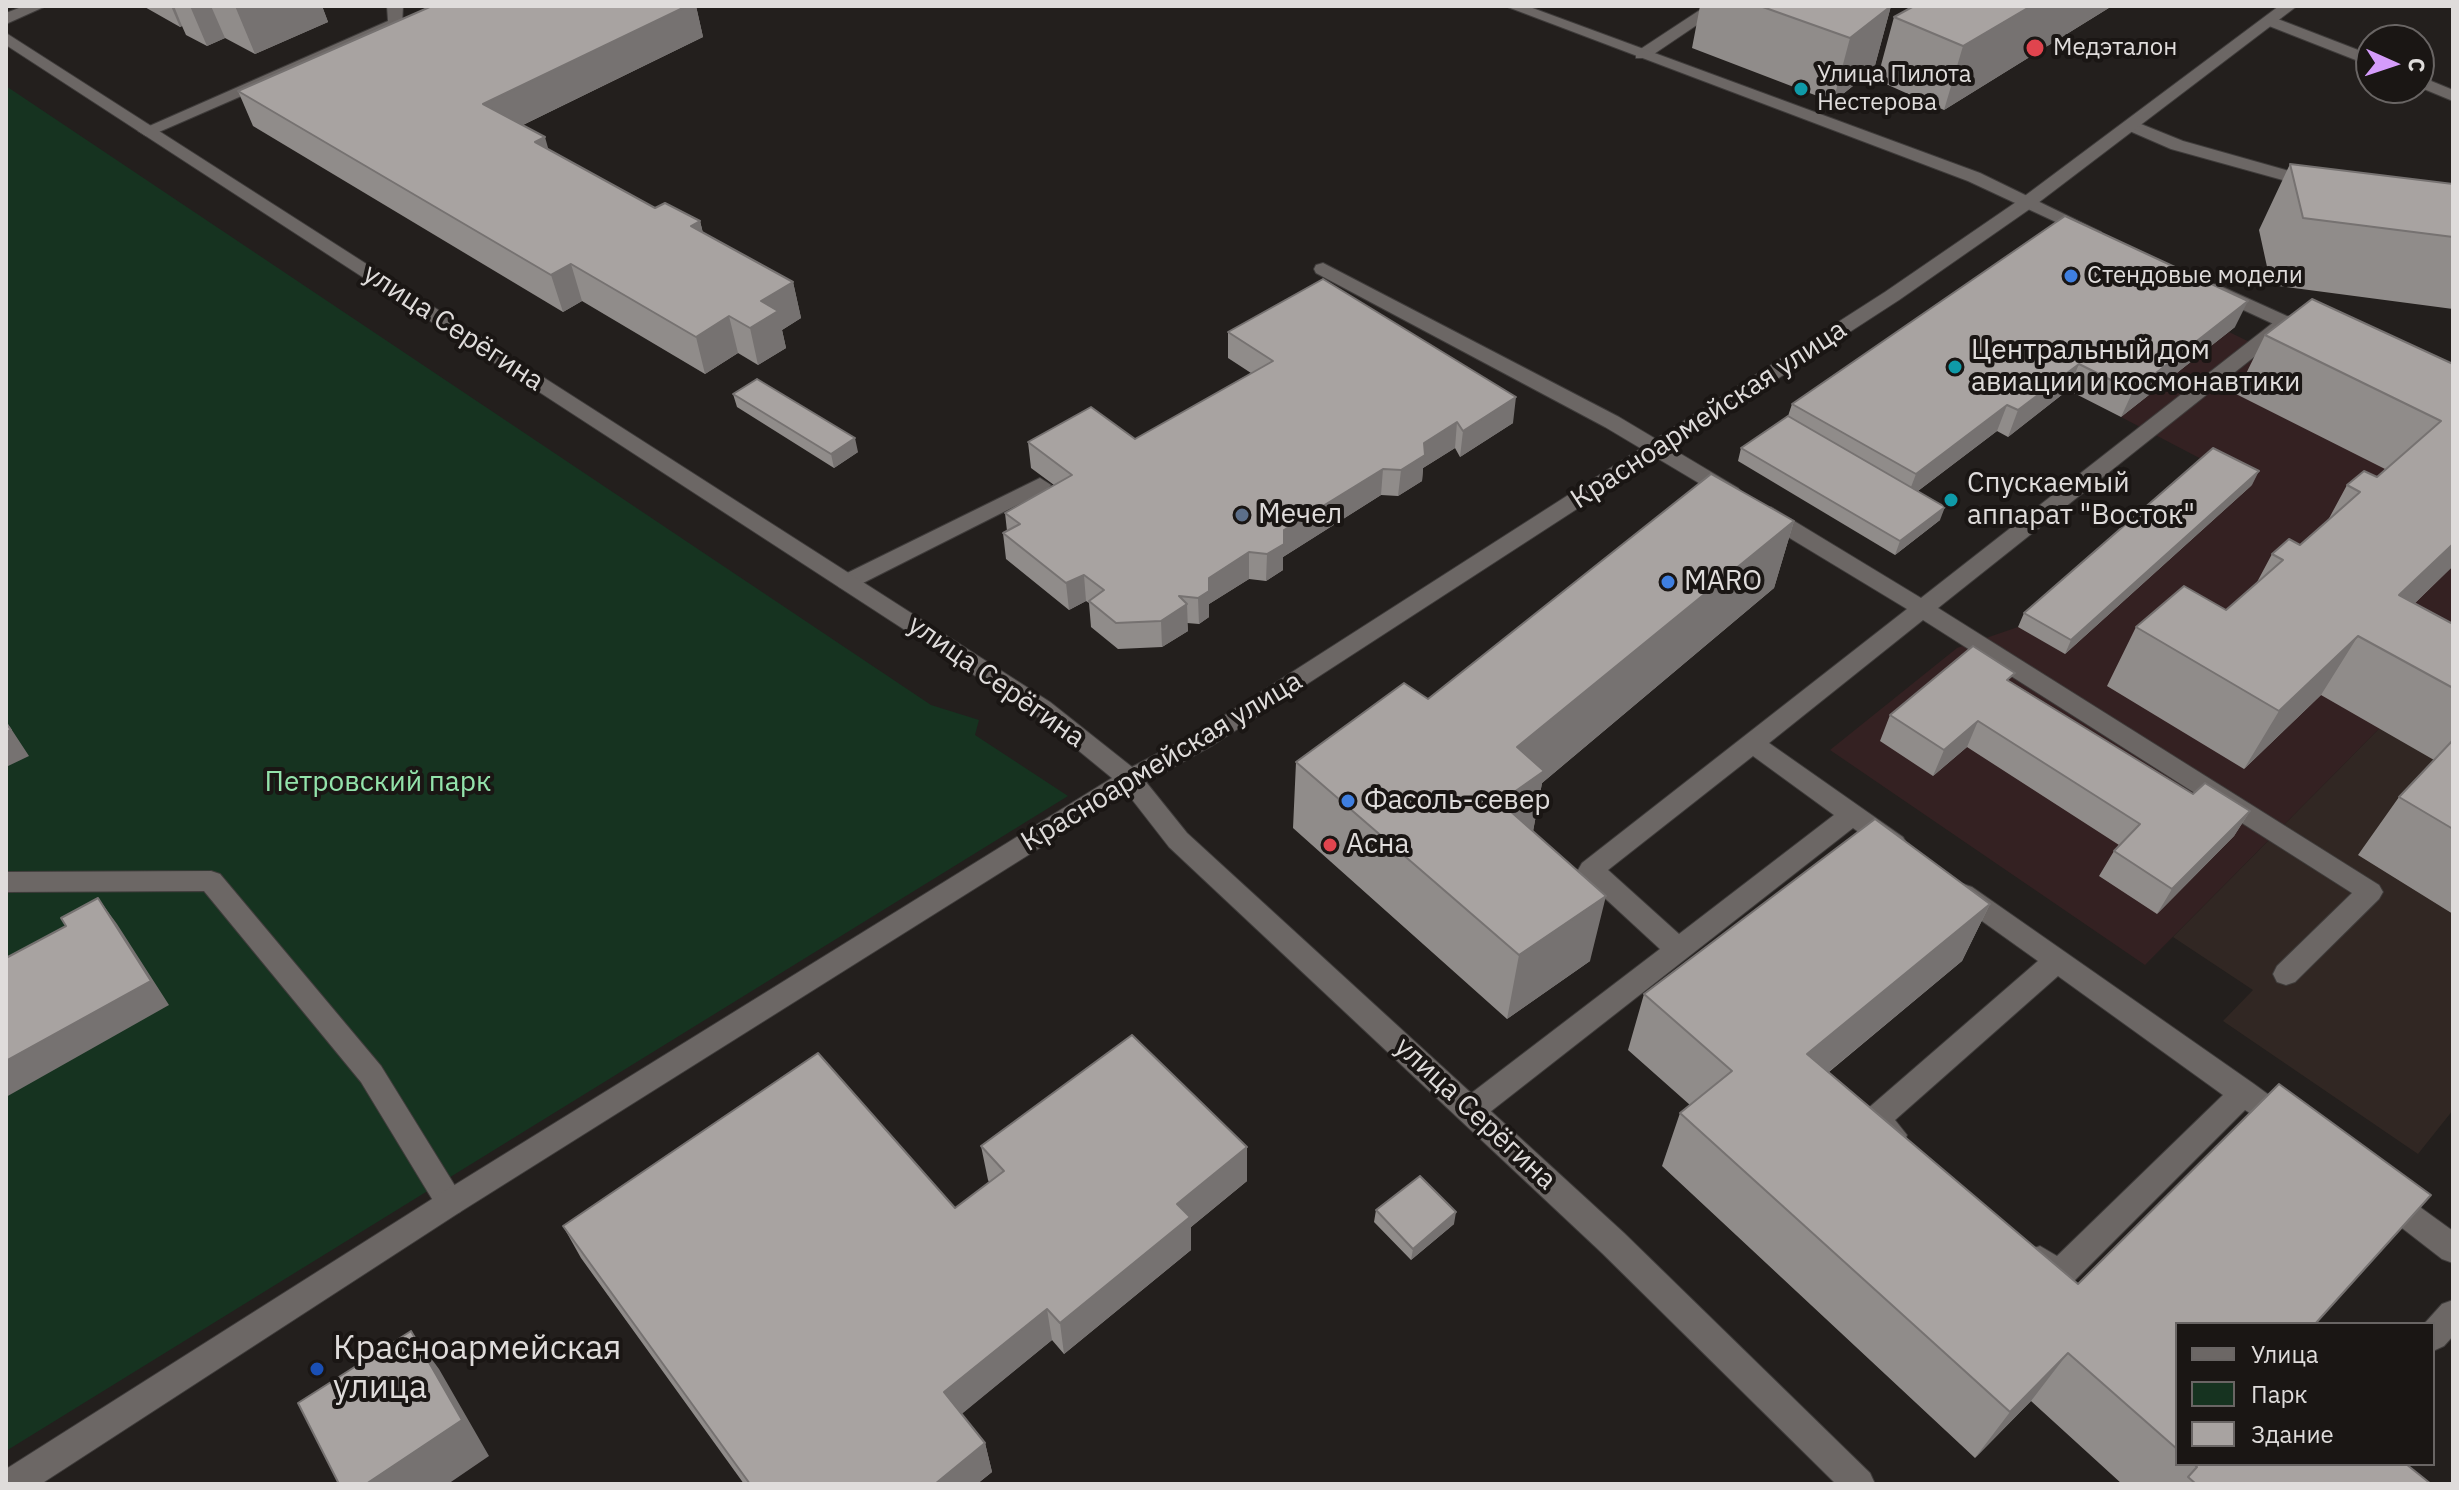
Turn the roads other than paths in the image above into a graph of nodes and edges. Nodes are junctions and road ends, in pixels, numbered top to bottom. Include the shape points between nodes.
1 (38, 6) edge
2 (395, 6) edge
3 (1513, 6) edge
4 (1717, 6) edge
5 (2289, 6) edge
6 (6, 19) edge
7 (2270, 21) junction
8 (6, 38) edge
9 (1642, 55) junction
10 (2355, 55) edge
11 (2131, 125) junction
12 (146, 131) junction
13 (2308, 182) edge
14 (2028, 202) junction
15 (2116, 243) edge
16 (1323, 269) dead end
17 (2201, 283) edge
18 (2286, 322) junction
19 (2328, 341) edge
20 (1657, 449) junction
21 (1040, 485) dead end
22 (847, 582) junction
23 (1923, 609) junction
24 (1754, 744) junction
25 (1130, 779) junction
26 (1852, 815) junction
27 (1918, 861) edge
28 (1943, 880) edge
29 (6, 882) edge
30 (1678, 949) junction
31 (2055, 962) junction
32 (2286, 974) dead end
33 (2244, 1093) junction
34 (1471, 1110) junction
35 (2307, 1140) edge
36 (1910, 1149) edge
37 (2369, 1187) edge
38 (450, 1203) junction
39 (2024, 1247) edge
40 (2453, 1249) edge
41 (2453, 1314) edge
42 (2435, 1334) edge
43 (12, 1484) edge
44 (1859, 1484) edge

1 - 6 street
2 - 12 street via 396,23
3 - 9 street
4 - 9 street
5 - 7 street, Красноармейская улица
7 - 10 street
7 - 11 street, Красноармейская улица
8 - 12 street, улица Серёгина
9 - 14 street via 1974,177
11 - 13 street via 2177,145
11 - 14 street, Красноармейская улица
12 - 22 street, улица Серёгина
14 - 15 street
14 - 20 street, Красноармейская улица
16 - 20 street
17 - 18 street
18 - 19 street
18 - 23 street
20 - 23 street
20 - 25 street, Красноармейская улица via 1205,739
21 - 22 street
22 - 25 street, улица Серёгина via 1042,708
23 - 24 street
23 - 32 street via 2370,892
24 - 26 street
24 - 30 street via 1591,870
25 - 34 street, улица Серёгина via 1178,840
25 - 38 street, Красноармейская улица
26 - 27 street
26 - 30 street
28 - 31 street
29 - 38 street via 211,881 371,1074
30 - 34 street
31 - 33 street
31 - 36 street via 1875,1120
33 - 35 street
33 - 39 street via 2058,1276
34 - 44 street, улица Серёгина
37 - 40 street
38 - 43 street, Красноармейская улица
41 - 42 street

